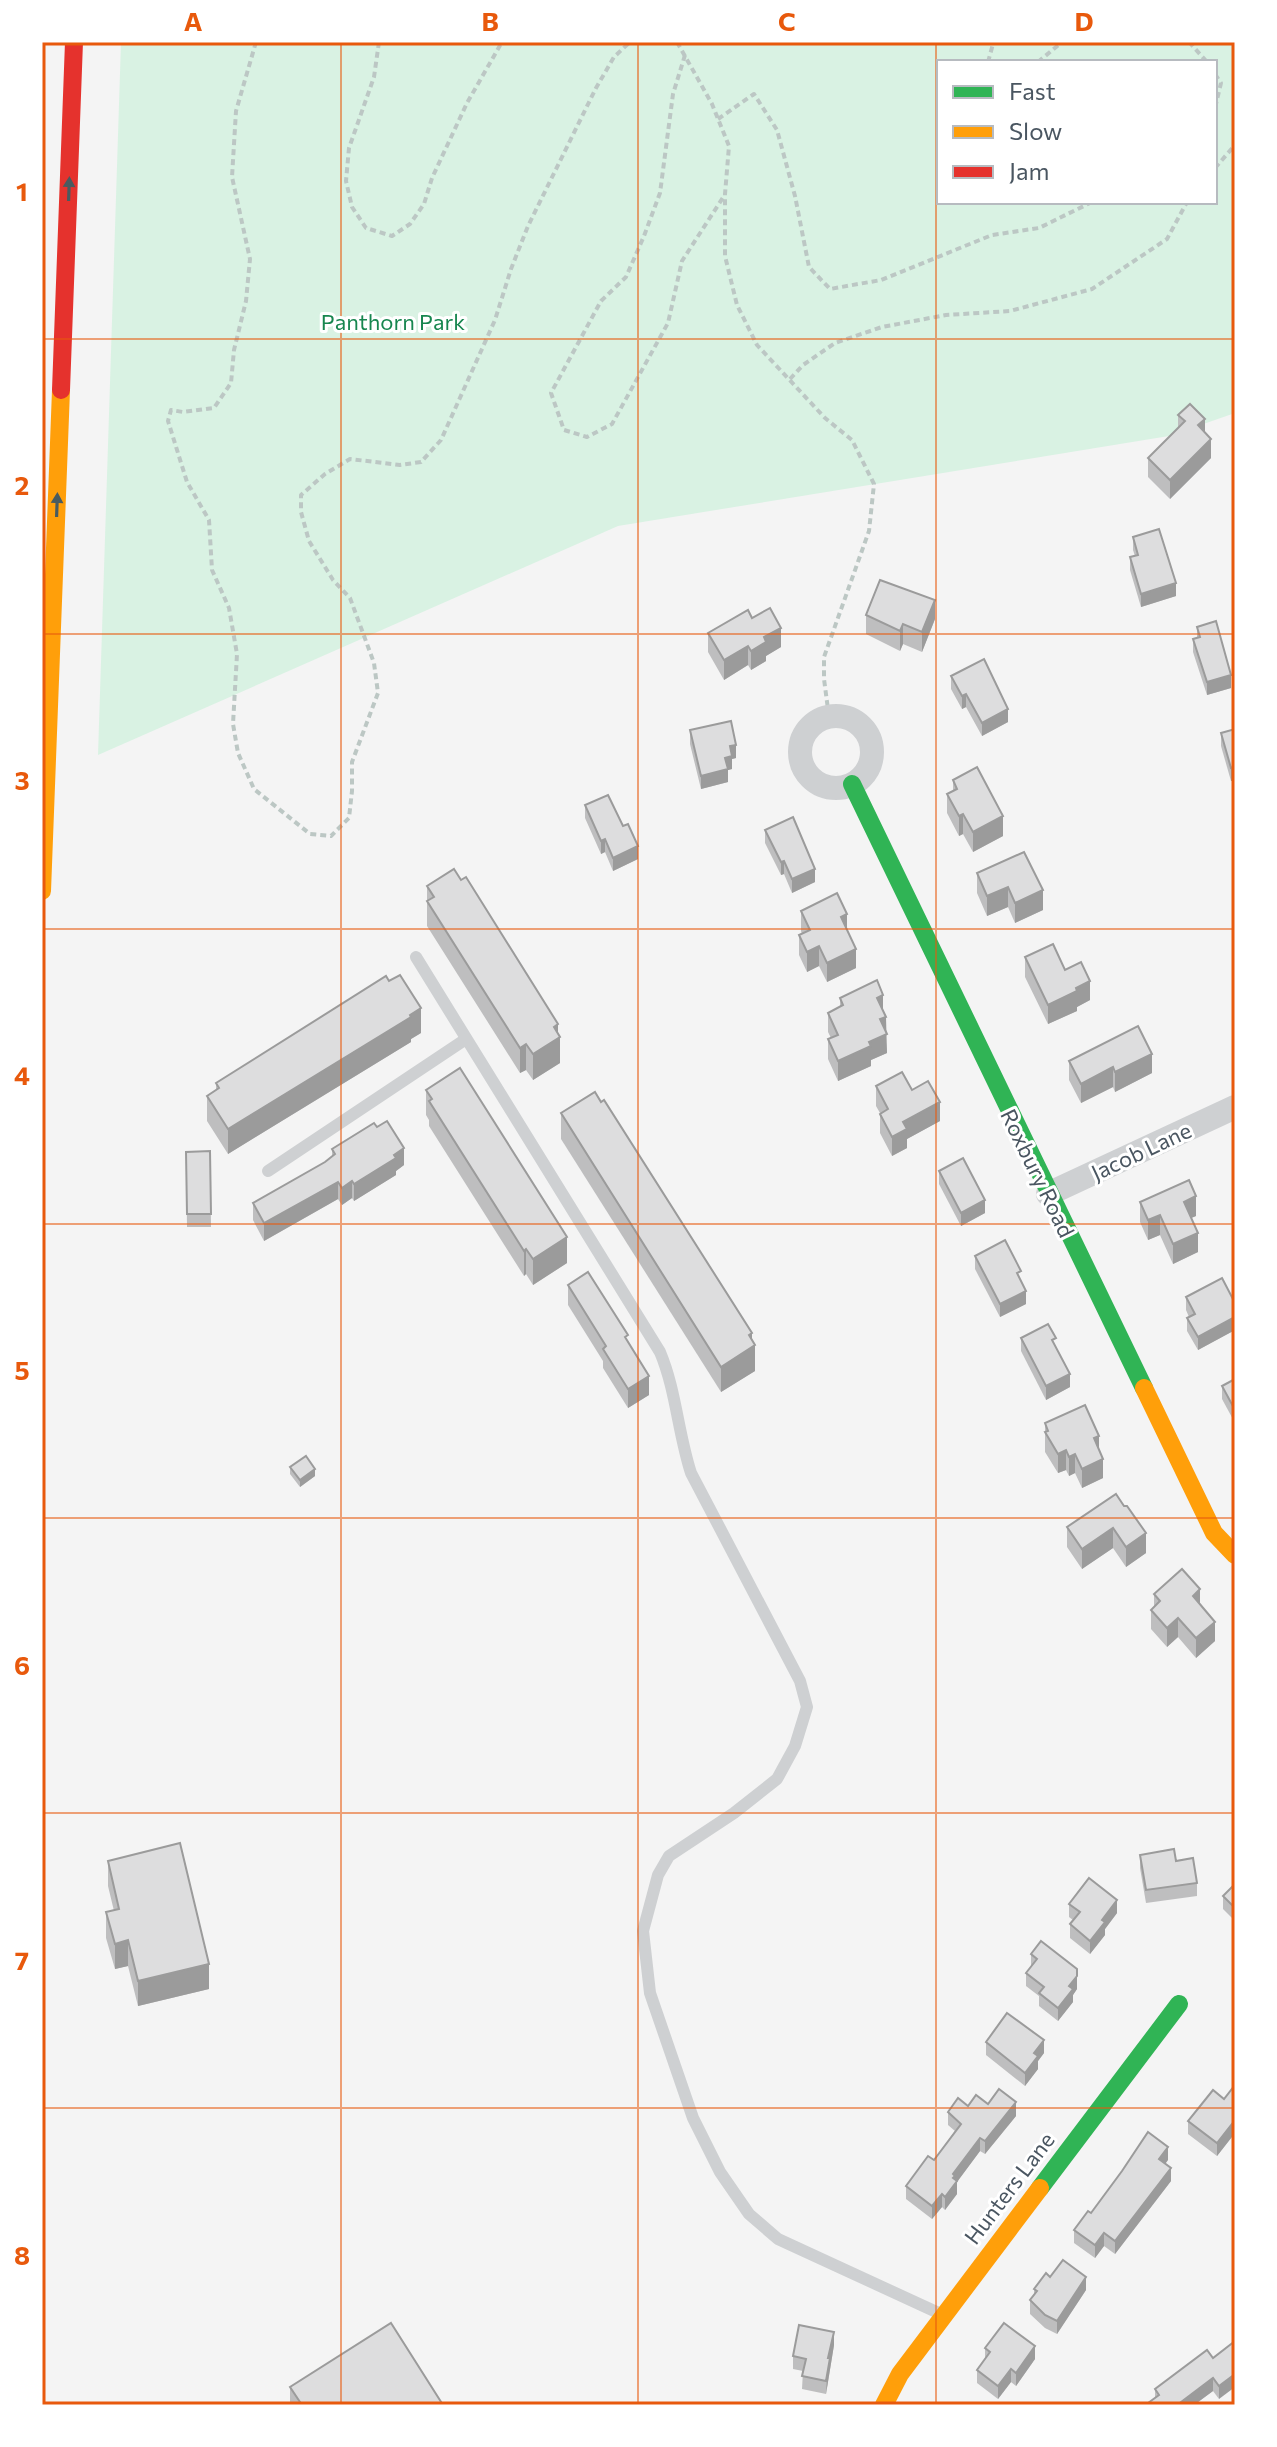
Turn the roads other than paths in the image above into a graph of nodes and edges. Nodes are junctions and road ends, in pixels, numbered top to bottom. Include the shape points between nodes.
1 (74, 42) edge
2 (852, 784) junction
3 (42, 891) edge
4 (416, 957) dead end
5 (466, 1039) junction
6 (1235, 1107) edge
7 (268, 1171) dead end
8 (1048, 1194) junction
9 (1235, 1555) edge
10 (1179, 2004) dead end
11 (943, 2315) junction
12 (884, 2405) edge

3 -> 1 main road
2 - 2 street via 872,756 866,732 843,717 816,722 800,749 802,763 823,785
2 - 8 main road, Roxbury Road
4 - 5 lane
5 - 7 lane
5 - 11 lane via 660,1352 670,1374 691,1473 788,1653 807,1707 777,1779 669,1856 651,1898 643,1931 650,1993 693,2118 727,2183 749,2214 778,2239
6 - 8 street, Jacob Lane
8 - 9 main road, Roxbury Road via 1214,1533
10 - 11 main road, Hunters Lane
11 - 12 main road, Hunters Lane

